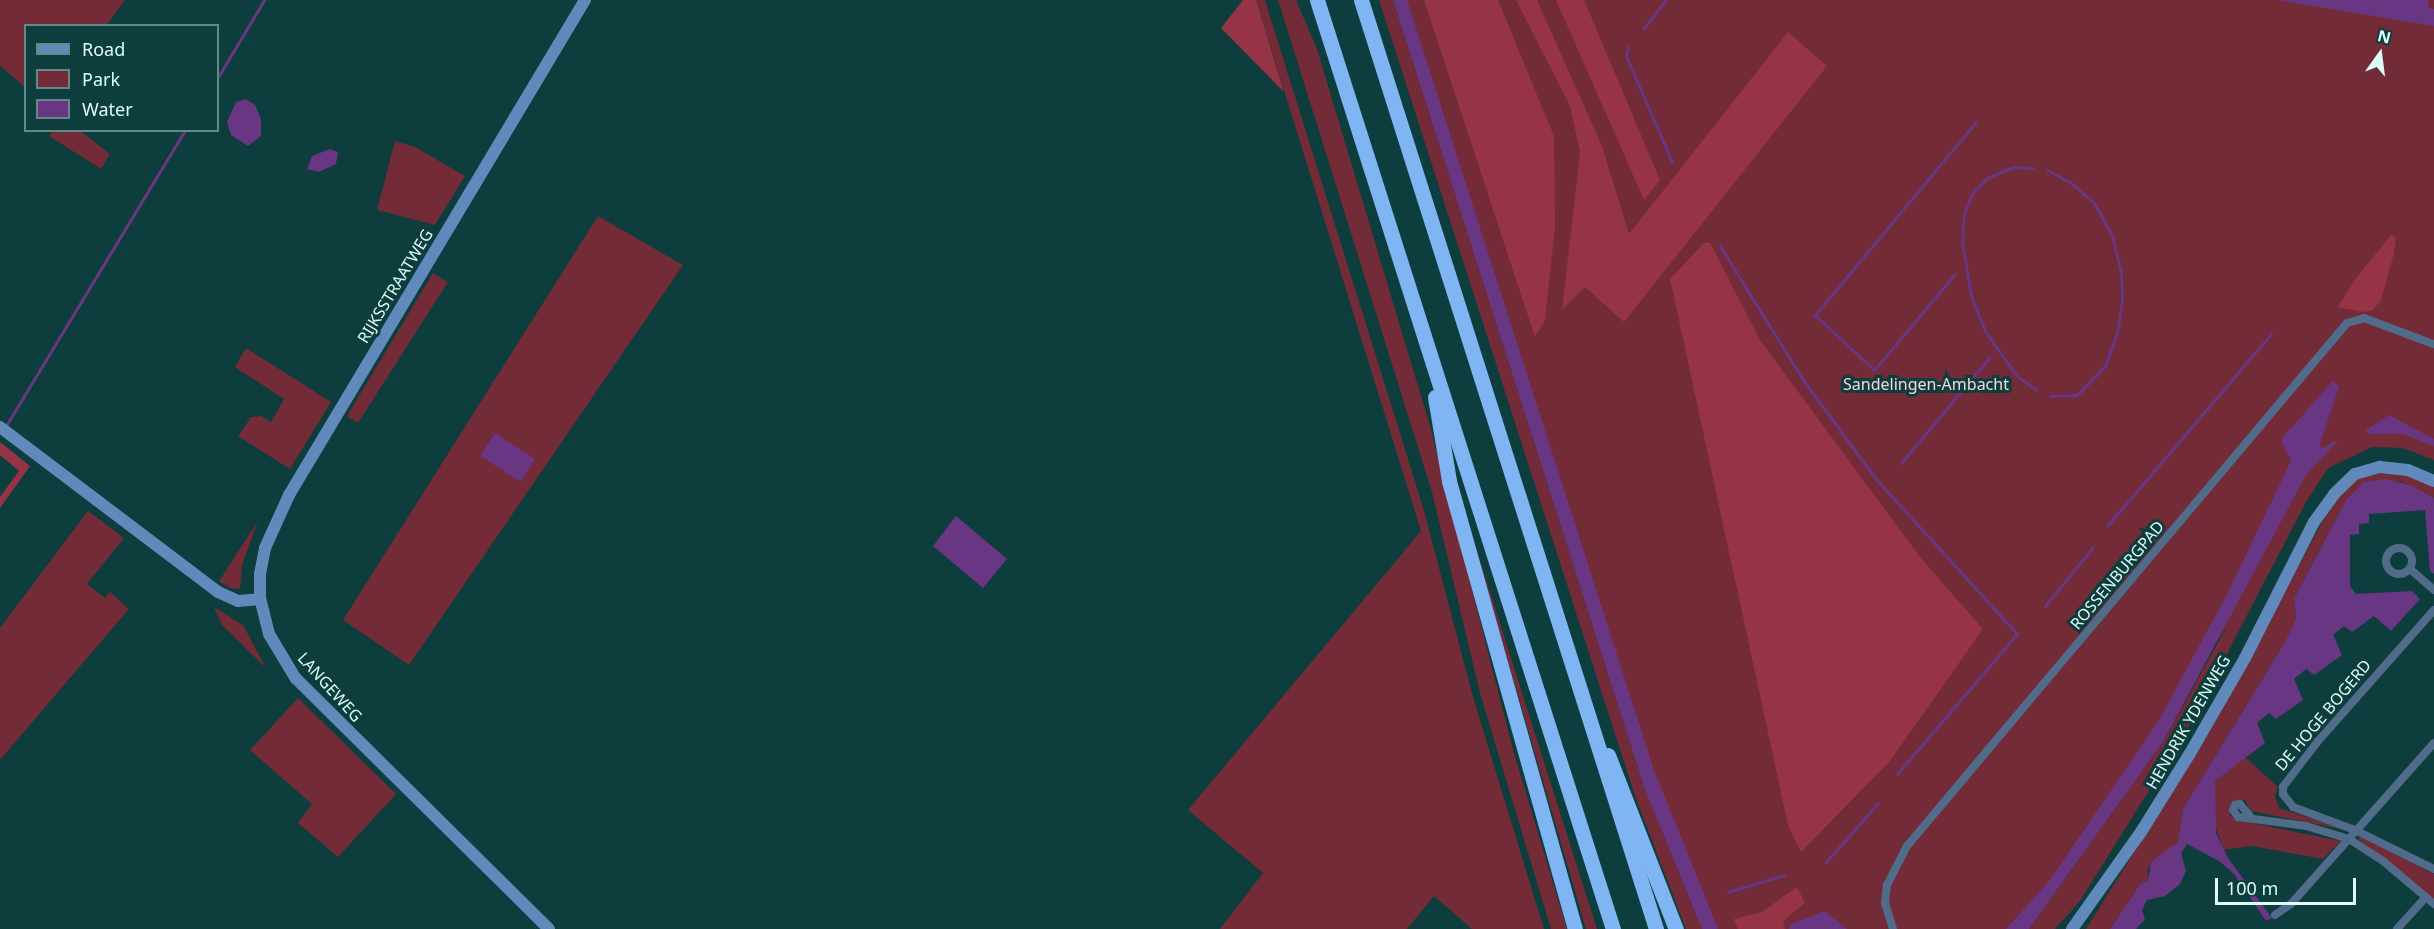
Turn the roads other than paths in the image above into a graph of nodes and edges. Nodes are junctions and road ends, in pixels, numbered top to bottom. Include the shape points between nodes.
1 (585, 0) edge
2 (1317, 0) edge
3 (1361, 0) edge
4 (2433, 344) edge
5 (1427, 347) junction
6 (0, 427) edge
7 (2434, 474) edge
8 (2434, 481) edge
9 (2314, 522) junction
10 (2410, 569) dead end
11 (2434, 590) edge
12 (260, 599) junction
13 (2434, 610) edge
14 (1594, 732) junction
15 (2434, 743) edge
16 (2250, 816) dead end
17 (2355, 830) junction
18 (2349, 839) junction
19 (2434, 869) edge
20 (2425, 898) junction
21 (2434, 904) edge
22 (2275, 915) dead end
23 (549, 929) edge
24 (1577, 929) edge
25 (1613, 929) edge
26 (1656, 929) edge
27 (1676, 929) edge
28 (1893, 929) edge
29 (2072, 929) edge
30 (2397, 929) edge

1 - 12 main road, RIJKSSTRAATWEG via 289,495 265,548
2 - 5 highway
3 - 14 highway
4 - 28 street, ROSSENBURGPAD via 2364,318 2347,323 1907,846 1887,885 1885,903
5 - 24 highway via 1449,481
5 - 25 highway
6 - 12 main road via 218,592 238,601
7 - 9 main road, HENDRIK YDENWEG via 2392,460 2358,465 2327,491
8 - 9 main road, HENDRIK YDENWEG via 2394,467 2365,470 2344,482
9 - 29 main road, HENDRIK YDENWEG via 2190,755
10 - 11 street
12 - 23 main road, LANGEWEG via 269,634 296,679
13 - 17 street, DE HOGE BOGERD via 2318,741 2283,787 2285,801 2293,807
14 - 26 highway
14 - 27 highway via 1615,765
15 - 17 street
16 - 18 street
17 - 18 street
17 - 19 street, DE HOGE BOGERD
18 - 20 street via 2383,861
18 - 22 street via 2291,904
20 - 21 street
20 - 30 street

